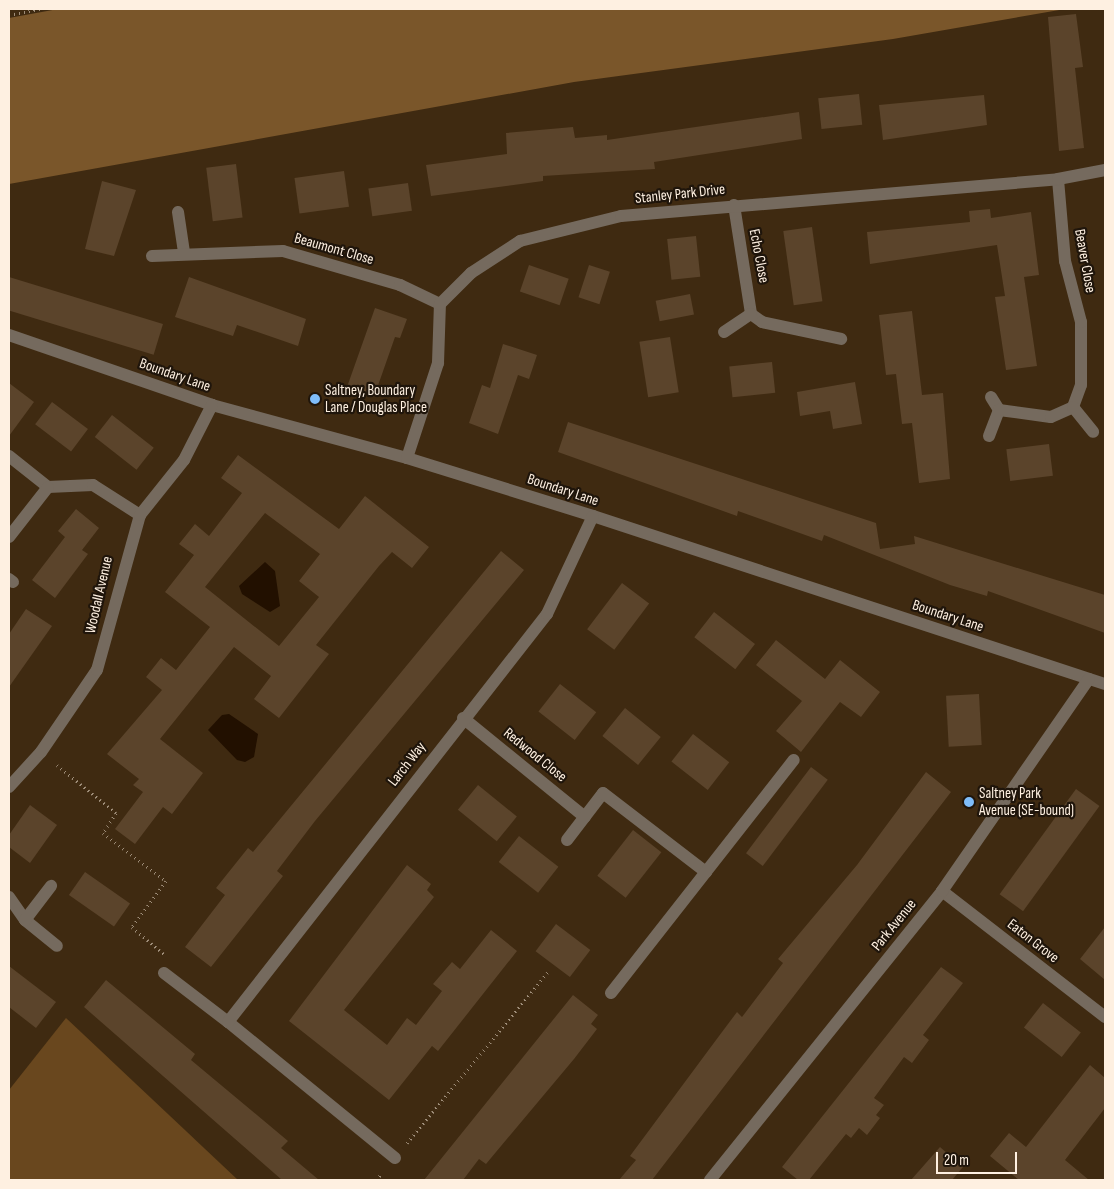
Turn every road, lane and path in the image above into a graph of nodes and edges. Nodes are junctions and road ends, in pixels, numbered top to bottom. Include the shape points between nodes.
1 (40, 9) edge
2 (9, 14) edge
3 (1105, 170) edge
4 (1058, 179) junction
5 (734, 205) junction
6 (178, 212) dead end
7 (184, 252) junction
8 (152, 256) dead end
9 (440, 304) junction
10 (751, 314) junction
11 (724, 332) dead end
12 (9, 335) edge
13 (841, 339) dead end
14 (991, 397) dead end
15 (212, 405) junction
16 (1073, 407) junction
17 (999, 410) junction
18 (1093, 432) dead end
19 (989, 436) dead end
20 (9, 456) edge
21 (407, 458) junction
22 (48, 487) junction
23 (140, 514) junction
24 (593, 516) junction
25 (9, 537) edge
26 (1089, 679) junction
27 (1105, 684) edge
28 (463, 718) junction
29 (41, 752) junction
30 (794, 760) dead end
31 (9, 787) edge
32 (586, 816) junction
33 (567, 840) dead end
34 (706, 872) junction
35 (51, 886) dead end
36 (942, 891) junction
37 (9, 897) edge
38 (25, 920) junction
39 (57, 946) dead end
40 (548, 972) dead end
41 (164, 973) joint
42 (612, 993) dead end
43 (1105, 1017) edge
44 (228, 1022) junction
45 (395, 1158) joint
46 (710, 1180) edge

1 - 2 path
3 - 4 street, Stanley Park Drive
4 - 5 street, Stanley Park Drive
4 - 16 street, Beaver Close via 1065,261 1081,322 1081,385
5 - 9 street, Stanley Park Drive via 621,216 520,240 471,273
5 - 10 street, Echo Close
6 - 7 street
7 - 8 street, Beaumont Close
7 - 9 street, Beaumont Close via 283,251 400,285
9 - 21 street via 438,363
10 - 11 street
10 - 13 street via 762,322
12 - 15 street, Boundary Lane
14 - 17 street
15 - 21 street, Boundary Lane
15 - 23 street, Woodall Avenue via 184,460
16 - 17 street via 1051,417
16 - 18 street
17 - 19 street
20 - 22 street
21 - 24 street, Boundary Lane
22 - 23 street via 93,485
22 - 25 street
23 - 29 street, Woodall Avenue via 97,670
24 - 26 street, Boundary Lane
24 - 28 street, Larch Way via 547,614
26 - 27 street, Boundary Lane
26 - 36 street, Park Avenue
28 - 32 street, Redwood Close
28 - 44 street, Larch Way
29 - 31 street, Woodall Avenue
29 - 41 path via 116,813 103,833 166,881 132,927 168,958
30 - 34 street
32 - 33 street
32 - 34 street via 604,794
34 - 42 street
35 - 38 street
36 - 43 street, Eaton Grove
36 - 46 street, Park Avenue
37 - 38 street
38 - 39 street
40 - 45 path
41 - 44 street
44 - 45 street

